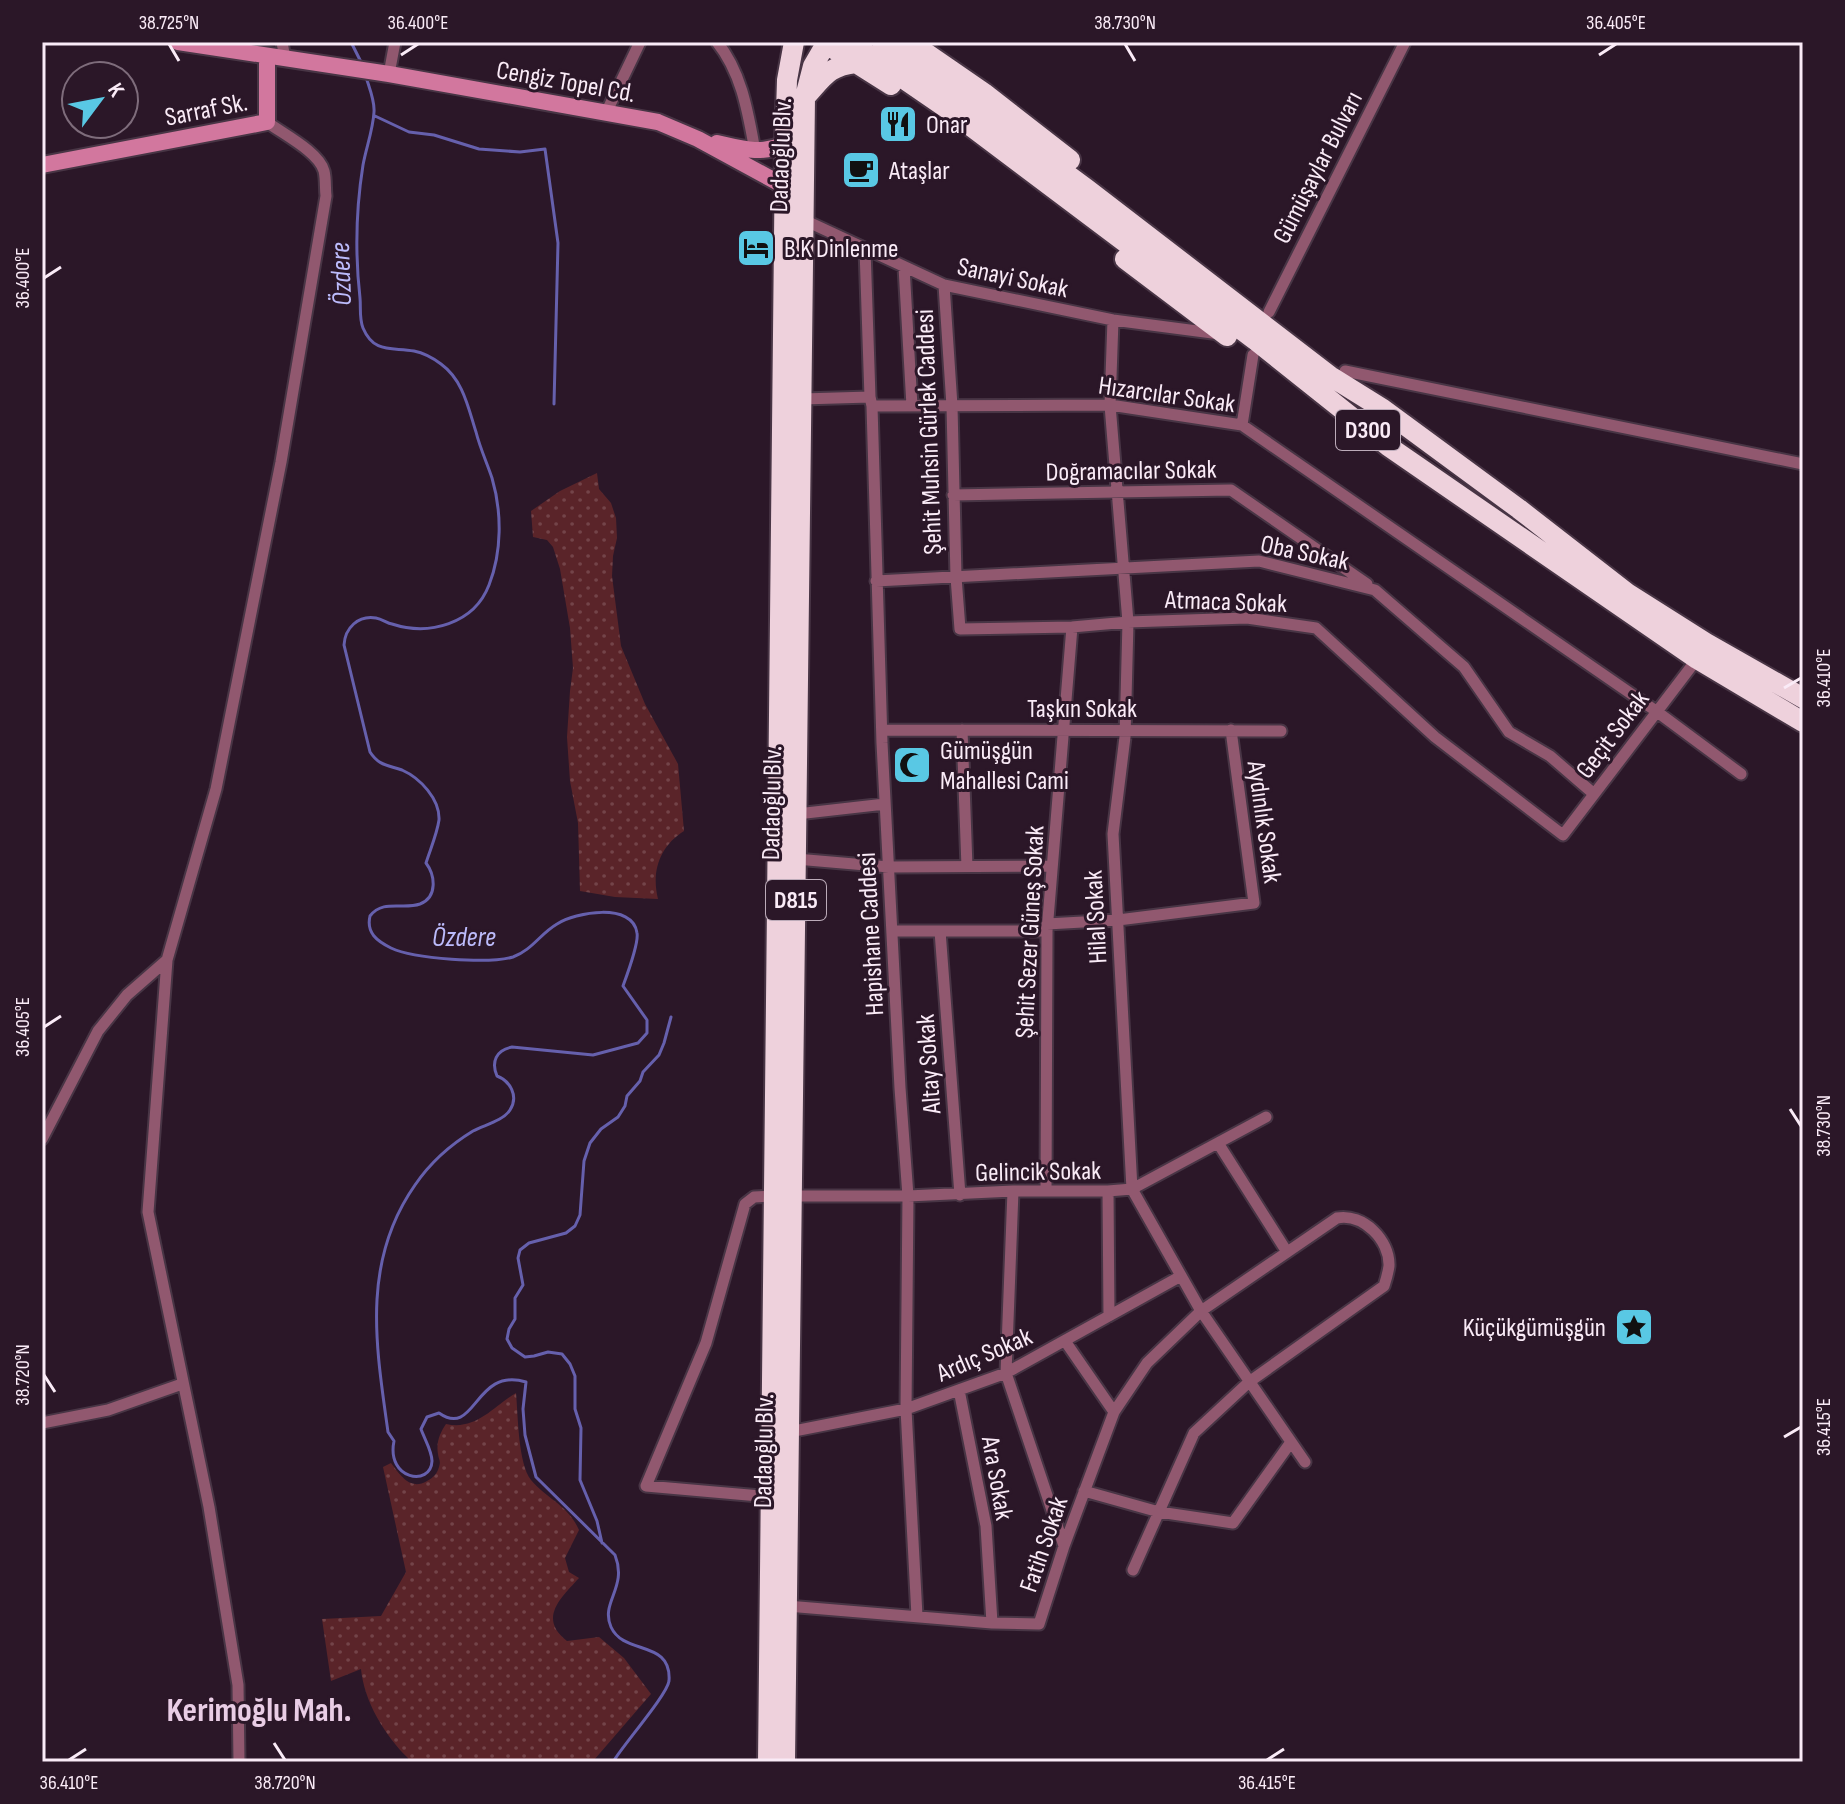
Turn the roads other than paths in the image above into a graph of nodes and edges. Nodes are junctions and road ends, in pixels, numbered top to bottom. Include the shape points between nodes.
1 (178, 42) edge
2 (395, 42) edge
3 (640, 42) edge
4 (717, 42) edge
5 (777, 42) edge
6 (794, 42) edge
7 (825, 42) edge
8 (850, 42) edge
9 (882, 42) edge
10 (910, 42) edge
11 (1405, 42) edge
12 (284, 50) edge
13 (267, 56) junction
14 (856, 63) junction
15 (383, 73) junction
16 (787, 80) junction
17 (805, 97) junction
18 (957, 104) junction
19 (606, 113) junction
20 (267, 122) junction
21 (698, 139) junction
22 (785, 144) junction
23 (755, 151) junction
24 (42, 165) edge
25 (786, 187) junction
26 (804, 220) junction
27 (865, 249) junction
28 (904, 267) junction
29 (944, 285) junction
30 (1269, 312) junction
31 (1113, 320) junction
32 (1226, 335) junction
33 (1253, 355) junction
34 (1345, 371) junction
35 (802, 399) junction
36 (871, 402) junction
37 (1110, 405) junction
38 (912, 406) junction
39 (952, 406) junction
40 (1383, 409) junction
41 (1242, 425) junction
42 (1388, 446) junction
43 (1803, 464) edge
44 (1117, 491) junction
45 (953, 495) junction
46 (1124, 568) junction
47 (956, 577) junction
48 (876, 581) junction
49 (1375, 590) junction
50 (1128, 622) junction
51 (1072, 627) junction
52 (1697, 659) junction
53 (1803, 698) edge
54 (1656, 711) junction
55 (1803, 722) edge
56 (882, 730) junction
57 (962, 730) junction
58 (1065, 730) junction
59 (1125, 730) junction
60 (1231, 730) junction
61 (1281, 731) dead end
62 (1741, 774) dead end
63 (1594, 794) junction
64 (885, 804) junction
65 (797, 814) junction
66 (1563, 835) joint
67 (796, 859) junction
68 (1052, 866) junction
69 (889, 867) junction
70 (967, 867) junction
71 (1118, 920) junction
72 (1047, 927) junction
73 (892, 931) junction
74 (940, 931) junction
75 (167, 960) junction
76 (1266, 1117) dead end
77 (42, 1139) edge
78 (1218, 1143) junction
79 (1132, 1189) junction
80 (1013, 1191) junction
81 (1046, 1191) junction
82 (1108, 1191) junction
83 (960, 1195) junction
84 (783, 1196) junction
85 (908, 1196) junction
86 (1287, 1252) junction
87 (1181, 1276) junction
88 (1201, 1311) junction
89 (1109, 1316) junction
90 (1065, 1341) junction
91 (1006, 1373) junction
92 (1249, 1382) junction
93 (182, 1384) junction
94 (959, 1390) junction
95 (906, 1409) junction
96 (1114, 1412) junction
97 (42, 1423) edge
98 (789, 1432) junction
99 (1291, 1442) junction
100 (1305, 1462) dead end
101 (1084, 1491) junction
102 (771, 1497) junction
103 (1159, 1512) junction
104 (1064, 1546) junction
105 (1133, 1570) dead end
106 (787, 1606) junction
107 (917, 1616) junction
108 (992, 1623) junction
109 (239, 1762) edge
110 (768, 1762) edge
111 (785, 1762) edge

1 - 13 main road
2 - 15 street
3 - 19 street
4 - 23 street via 746,99
5 - 16 highway
6 - 16 highway, Dadaoğlu Blv. / D815
7 - 14 highway
7 - 17 highway, Dadaoğlu Blv. / D815
8 - 18 highway, D300
9 - 18 highway, D300
10 - 30 highway
11 - 30 street, Gümüşaylar Bulvarı
12 - 13 main road
12 - 15 main road, Cengiz Topel Cd. via 343,68
13 - 20 main road, Sarraf Sk.
14 - 17 highway via 826,74
14 - 32 highway via 948,121
15 - 19 main road, Cengiz Topel Cd.
16 - 22 highway, Dadaoğlu Blv. / D815
17 - 26 highway, Dadaoğlu Blv. / D815
18 - 40 highway, D300 via 1087,189 1330,376
18 - 42 highway, D300
19 - 21 main road, Cengiz Topel Cd. via 658,122
20 - 24 main road, Sarraf Sk.
20 - 75 street via 318,159 326,196 281,462 216,789
21 - 23 main road
21 - 25 main road
22 - 23 main road
22 - 25 highway, Dadaoğlu Blv. / D815
25 - 84 highway, Dadaoğlu Blv. / D815
26 - 27 street, Sanayi Sokak
26 - 35 highway, Dadaoğlu Blv. / D815
27 - 28 street, Sanayi Sokak
27 - 36 street, Hapishane Caddesi
28 - 29 street, Sanayi Sokak
28 - 38 street
29 - 31 street, Sanayi Sokak
29 - 39 street, Şehit Muhsin Gürlek Caddesi
30 - 34 highway
31 - 32 street, Sanayi Sokak
31 - 37 street, Hilal Sokak
32 - 33 highway
33 - 41 street
33 - 42 highway via 1332,416
34 - 40 highway
34 - 43 street
35 - 36 street, Hızarcılar Sokak
35 - 65 highway, Dadaoğlu Blv. / D815
36 - 38 street, Hızarcılar Sokak
36 - 48 street, Hapishane Caddesi
37 - 39 street, Hızarcılar Sokak
37 - 41 street, Hızarcılar Sokak
37 - 44 street, Hilal Sokak
38 - 39 street, Hızarcılar Sokak
39 - 45 street, Şehit Muhsin Gürlek Caddesi
40 - 53 highway, D300 via 1627,593
41 - 54 street, Hızarcılar Sokak
42 - 52 highway, D300
44 - 45 street, Doğramacılar Sokak
44 - 46 street, Hilal Sokak
44 - 49 street, Doğramacılar Sokak via 1231,490
45 - 47 street, Şehit Muhsin Gürlek Caddesi
46 - 47 street, Oba Sokak
46 - 49 street, Oba Sokak via 1259,561
46 - 50 street, Hilal Sokak
47 - 48 street, Oba Sokak
47 - 51 street, Atmaca Sokak via 960,629
48 - 56 street, Hapishane Caddesi
49 - 63 street, Oba Sokak via 1464,667 1509,732 1550,756
50 - 51 street, Atmaca Sokak
50 - 59 street, Hilal Sokak
50 - 66 street, Atmaca Sokak via 1247,618 1316,628 1435,737
51 - 58 street, Şehit Sezer Güneş Sokak
52 - 54 street, Geçit Sokak
52 - 55 highway, D300
54 - 62 street, Hızarcılar Sokak
54 - 63 street, Geçit Sokak
56 - 57 street, Taşkın Sokak
56 - 64 street, Hapishane Caddesi
57 - 58 street, Taşkın Sokak
57 - 70 street
58 - 59 street, Taşkın Sokak
58 - 68 street, Şehit Sezer Güneş Sokak
59 - 60 street, Taşkın Sokak
59 - 71 street, Hilal Sokak via 1113,834
60 - 61 street, Taşkın Sokak
60 - 71 street, Aydınlık Sokak via 1254,903
63 - 66 street, Geçit Sokak
64 - 65 street
64 - 69 street, Hapishane Caddesi
65 - 67 highway, Dadaoğlu Blv. / D815
67 - 69 street
67 - 84 highway, Dadaoğlu Blv. / D815
68 - 70 street
68 - 72 street, Şehit Sezer Güneş Sokak
69 - 70 street
69 - 73 street, Hapishane Caddesi
71 - 72 street, Aydınlık Sokak
71 - 79 street, Hilal Sokak
72 - 74 street, Aydınlık Sokak
72 - 81 street, Şehit Sezer Güneş Sokak
73 - 74 street, Aydınlık Sokak
73 - 85 street, Hapishane Caddesi
74 - 83 street, Altay Sokak
75 - 77 street via 127,995 98,1031
75 - 93 street via 148,1212
76 - 78 street, Gelincik Sokak
78 - 79 street, Gelincik Sokak
78 - 86 street
79 - 82 street, Gelincik Sokak
79 - 87 street, Hilal Sokak
80 - 81 street, Gelincik Sokak
80 - 83 street, Gelincik Sokak
80 - 91 street
81 - 82 street, Gelincik Sokak
82 - 89 street
83 - 85 street, Gelincik Sokak
84 - 85 street, Gelincik Sokak
84 - 98 highway, Dadaoğlu Blv. / D815
84 - 102 highway, Dadaoğlu Blv. / D815
84 - 102 street via 754,1197 745,1204 706,1343 646,1486
85 - 95 street, Hapishane Caddesi
86 - 88 street, Fatih Sokak
86 - 92 street, Fatih Sokak via 1337,1218 1353,1217 1385,1246 1387,1276 1384,1286
87 - 88 street, Hilal Sokak
87 - 89 street, Ardıç Sokak
88 - 92 street, Hilal Sokak
88 - 96 street, Fatih Sokak via 1147,1363
89 - 90 street, Ardıç Sokak
90 - 91 street, Ardıç Sokak
90 - 96 street
91 - 94 street, Ardıç Sokak
91 - 104 street
92 - 99 street, Hilal Sokak
92 - 103 street, Fatih Sokak via 1194,1433
93 - 97 street via 108,1410
93 - 109 street via 209,1507 238,1685
94 - 95 street, Ardıç Sokak
94 - 108 street, Ara Sokak via 986,1526
95 - 98 street, Ardıç Sokak
95 - 107 street, Hapishane Caddesi
96 - 101 street, Fatih Sokak
98 - 106 highway, Dadaoğlu Blv. / D815
99 - 100 street, Hilal Sokak
99 - 103 street via 1233,1523
101 - 103 street
101 - 104 street, Fatih Sokak
102 - 110 highway, Dadaoğlu Blv. / D815
103 - 105 street, Fatih Sokak
104 - 108 street, Fatih Sokak via 1039,1624
106 - 107 street, Fatih Sokak
106 - 111 highway, Dadaoğlu Blv. / D815
107 - 108 street, Fatih Sokak

